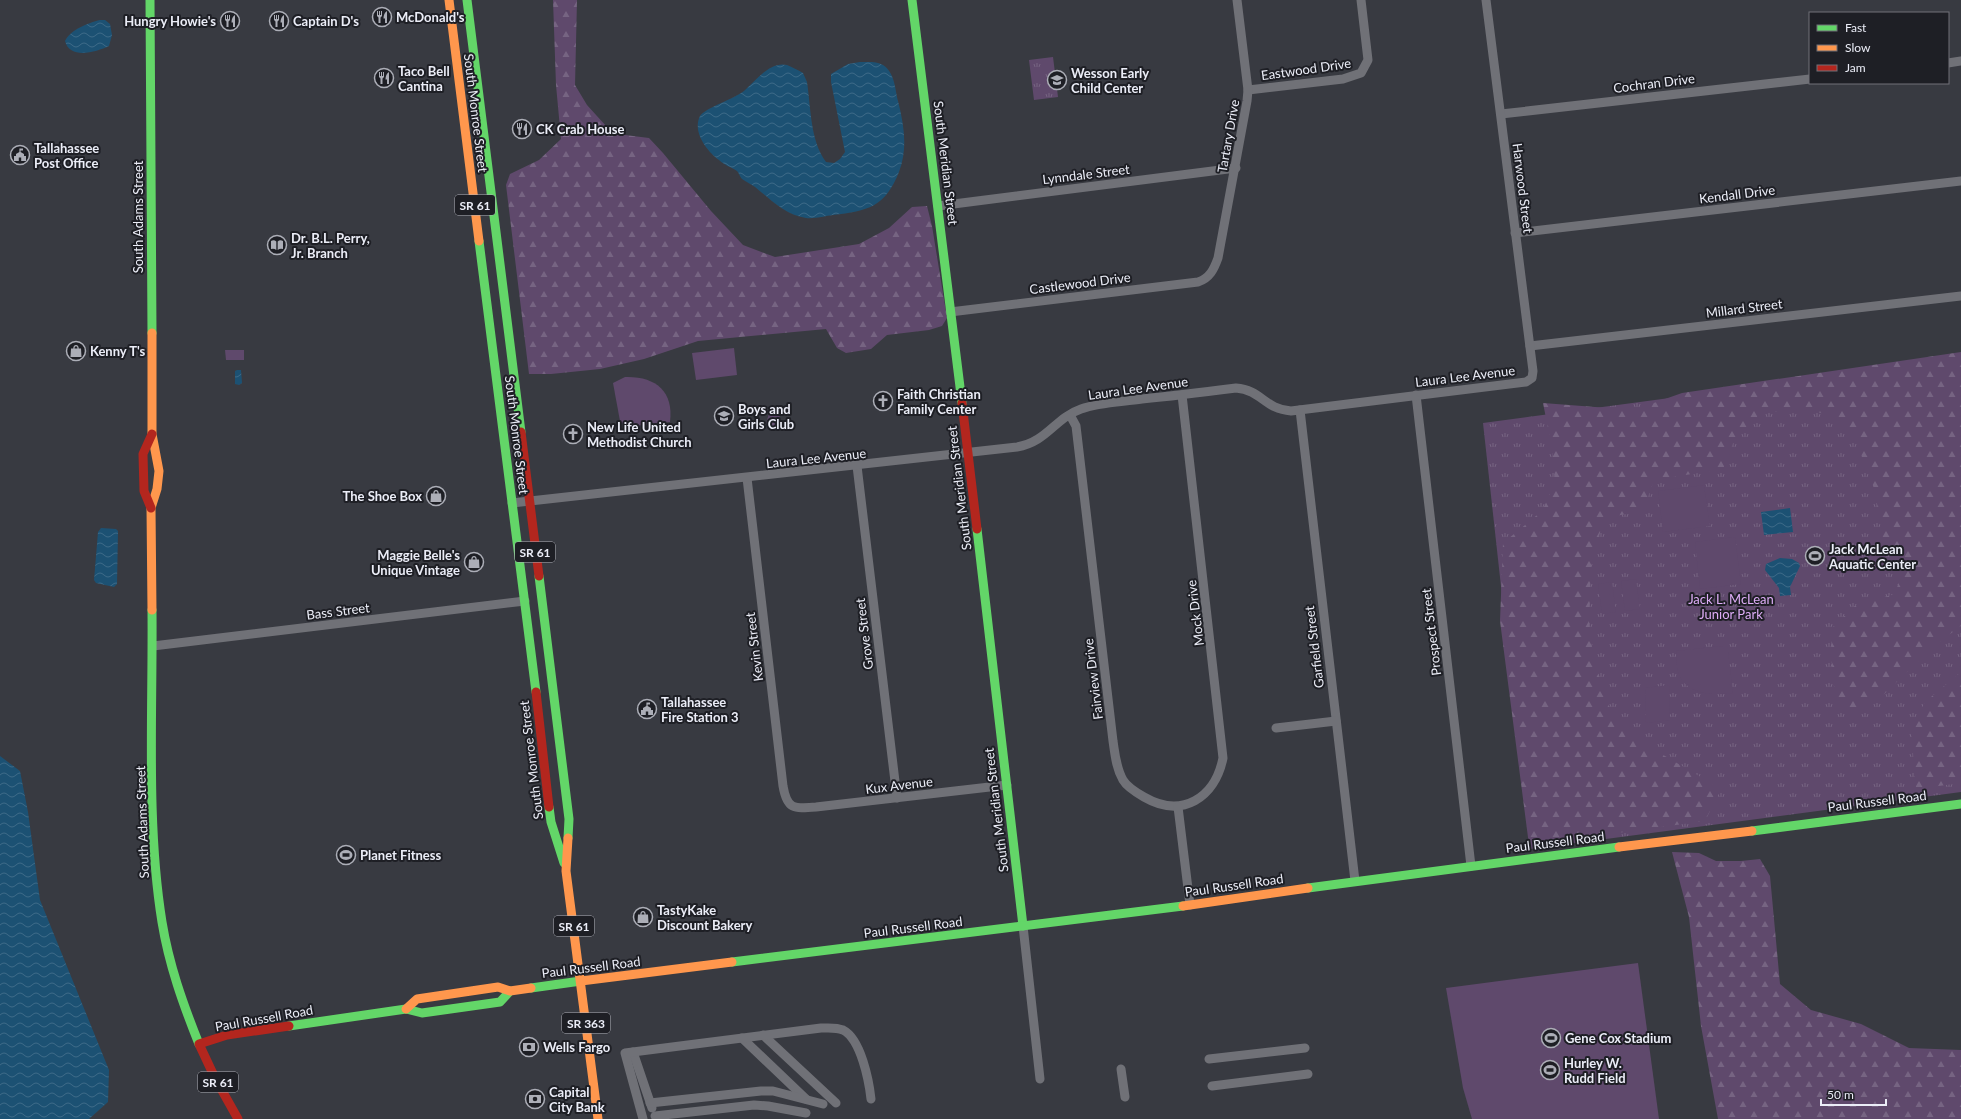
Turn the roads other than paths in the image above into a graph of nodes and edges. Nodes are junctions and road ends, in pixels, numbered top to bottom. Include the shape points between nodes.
1 (150, 0) edge
2 (449, 0) edge
3 (467, 0) edge
4 (912, 0) edge
5 (1237, 0) edge
6 (1361, 0) edge
7 (1486, 0) edge
8 (1961, 61) edge
9 (1949, 63) edge
10 (1809, 79) edge
11 (1248, 90) junction
12 (1501, 114) junction
13 (1236, 168) junction
14 (1961, 181) edge
15 (938, 206) junction
16 (1515, 233) junction
17 (1210, 274) joint
18 (1961, 296) edge
19 (950, 312) junction
20 (1530, 346) junction
21 (1532, 378) joint
22 (1182, 395) junction
23 (1416, 396) junction
24 (1300, 410) junction
25 (1070, 415) junction
26 (152, 434) junction
27 (968, 454) junction
28 (857, 466) junction
29 (747, 478) junction
30 (529, 501) junction
31 (512, 503) junction
32 (151, 508) junction
33 (525, 602) junction
34 (153, 646) junction
35 (551, 676) junction
36 (534, 678) junction
37 (1336, 721) junction
38 (1276, 728) dead end
39 (546, 778) junction
40 (1007, 785) junction
41 (566, 792) junction
42 (897, 798) junction
43 (1961, 804) edge
44 (1178, 807) junction
45 (795, 808) joint
46 (1471, 866) junction
47 (566, 871) junction
48 (1355, 881) junction
49 (1190, 905) junction
50 (1023, 926) junction
51 (581, 981) junction
52 (510, 991) junction
53 (406, 1009) junction
54 (763, 1036) junction
55 (742, 1038) junction
56 (199, 1044) junction
57 (1305, 1048) dead end
58 (633, 1052) junction
59 (1209, 1059) dead end
60 (1121, 1069) dead end
61 (1308, 1074) dead end
62 (1040, 1079) dead end
63 (1212, 1086) dead end
64 (1125, 1097) dead end
65 (871, 1099) dead end
66 (807, 1100) junction
67 (650, 1103) junction
68 (836, 1103) dead end
69 (823, 1104) dead end
70 (806, 1113) dead end
71 (655, 1118) edge
72 (238, 1119) edge
73 (598, 1119) edge
74 (643, 1119) edge

1 - 26 main road, South Adams Street
2 - 31 main road, South Monroe Street / SR 61
3 - 30 main road, South Monroe Street / SR 61
4 - 15 main road, South Meridian Street
5 - 11 street, Tartary Drive
6 - 11 street, Eastwood Drive via 1368,60 1365,69 1357,76
7 - 12 street, Harwood Street
8 - 9 street
10 - 12 street, Cochran Drive
11 - 13 street, Tartary Drive
12 - 16 street, Harwood Street
13 - 15 street, Lynndale Street
13 - 17 street, Tartary Drive via 1218,258
14 - 16 street, Kendall Drive
15 - 19 main road, South Meridian Street
16 - 20 street, Harwood Street
17 - 19 street, Castlewood Drive via 1198,282
18 - 20 street, Millard Street
19 - 27 main road, South Meridian Street
20 - 21 street, Harwood Street
21 - 23 street, Laura Lee Avenue via 1526,382
22 - 24 street, Laura Lee Avenue via 1245,388 1274,408 1282,411
22 - 25 street, Laura Lee Avenue via 1095,405
22 - 44 street, Mock Drive via 1224,758 1211,788 1200,797
23 - 24 street, Laura Lee Avenue
23 - 46 street, Prospect Street
24 - 37 street, Garfield Street
25 - 27 street, Laura Lee Avenue via 1029,445
25 - 44 street, Fairview Drive via 1076,426 1118,769 1123,781 1141,795 1166,806
26 - 32 main road, South Adams Street via 158,453 158,491
26 - 32 main road, South Adams Street via 143,454 144,491
27 - 28 street, Laura Lee Avenue
27 - 40 main road, South Meridian Street
28 - 29 street, Laura Lee Avenue
28 - 42 street, Grove Street
29 - 30 street, Laura Lee Avenue
29 - 45 street, Kevin Street via 783,786 788,804
30 - 31 street, Laura Lee Avenue
30 - 35 main road, South Monroe Street / SR 61
31 - 33 main road, South Monroe Street / SR 61
32 - 34 main road, South Adams Street
33 - 34 street, Bass Street
33 - 36 main road, South Monroe Street / SR 61
34 - 56 main road, South Adams Street via 153,828 157,894 171,966
35 - 36 main road
35 - 41 main road, South Monroe Street / SR 61
36 - 39 main road, South Monroe Street / SR 61
37 - 38 street
37 - 48 street, Garfield Street
39 - 41 main road via 556,790
39 - 47 main road, South Monroe Street / SR 61 via 552,829
40 - 42 street, Kux Avenue
40 - 50 main road, South Meridian Street
41 - 47 main road, South Monroe Street / SR 61 via 569,819
42 - 45 street, Kux Avenue
43 - 46 main road, Paul Russell Road
44 - 49 street
46 - 48 main road, Paul Russell Road
47 - 51 main road, South Monroe Street / SR 61
48 - 49 main road, Paul Russell Road
49 - 50 main road, Paul Russell Road
50 - 51 main road, Paul Russell Road
50 - 62 street
51 - 52 main road, Paul Russell Road
51 - 73 main road, South Monroe Street / SR 363
52 - 53 main road, Paul Russell Road via 498,988 417,999
52 - 53 main road, Paul Russell Road via 500,1002 422,1013
53 - 56 main road, Paul Russell Road via 227,1035
54 - 55 street
54 - 65 street via 821,1028 834,1028 847,1033 857,1047 866,1070
54 - 68 street
55 - 58 street
55 - 66 street
56 - 72 main road, South Adams Street / SR 61
57 - 59 street
58 - 67 street
58 - 74 street via 626,1053
60 - 64 street
61 - 63 street
66 - 67 street via 773,1091 761,1091
66 - 69 street
67 - 71 street
70 - 71 street via 754,1105

